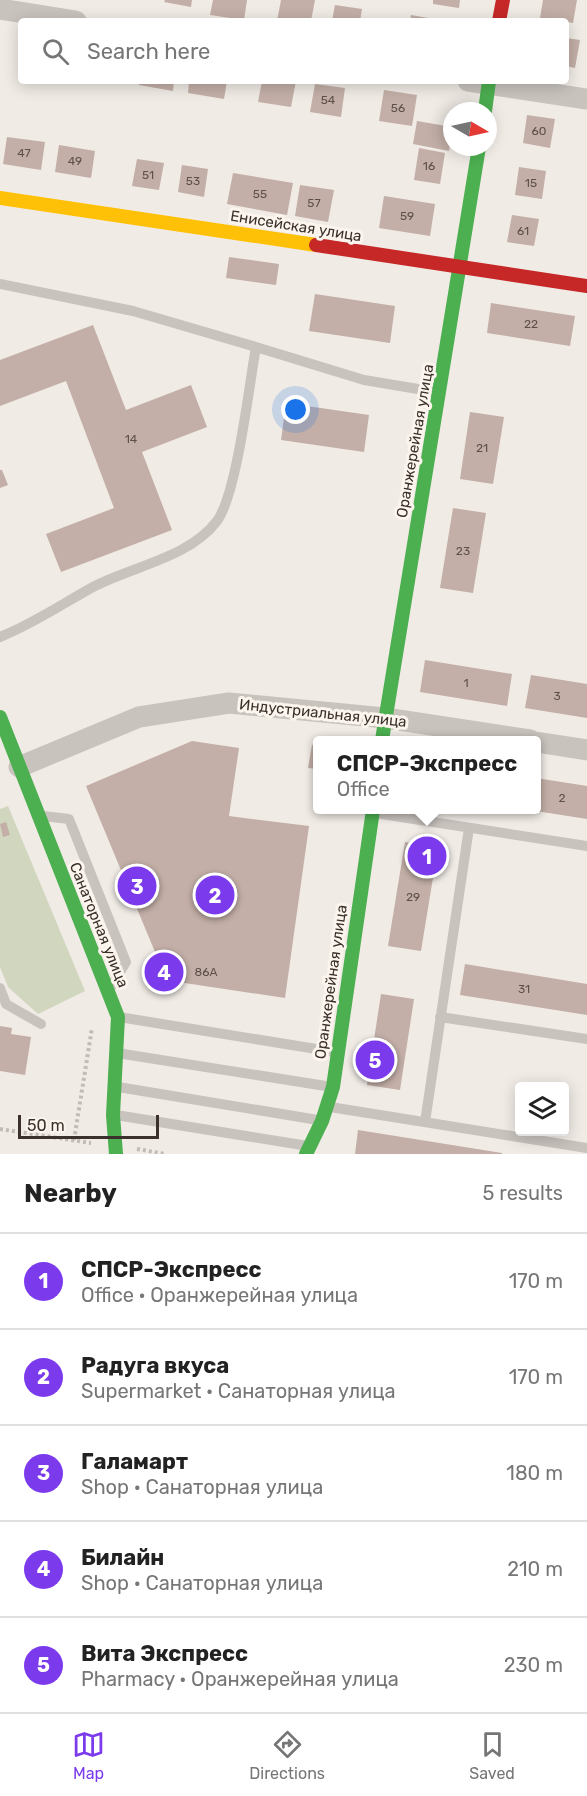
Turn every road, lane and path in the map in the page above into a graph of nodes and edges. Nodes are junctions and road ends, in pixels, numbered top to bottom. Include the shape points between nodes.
1 (503, 0) edge
2 (0, 9) edge
3 (57, 18) edge
4 (500, 18) edge
5 (482, 84) edge
6 (494, 84) edge
7 (587, 99) edge
8 (484, 102) edge
9 (478, 156) edge
10 (0, 198) edge
11 (461, 267) junction
12 (0, 284) edge
13 (587, 286) edge
14 (256, 347) junction
15 (440, 393) junction
16 (0, 637) edge
17 (0, 717) edge
18 (385, 718) junction
19 (383, 736) edge
20 (498, 736) edge
21 (541, 743) edge
22 (587, 750) edge
23 (19, 767) junction
24 (372, 814) edge
25 (389, 814) edge
26 (38, 815) junction
27 (469, 828) junction
28 (587, 846) edge
29 (0, 988) edge
30 (110, 997) junction
31 (118, 1017) junction
32 (440, 1017) junction
33 (41, 1024) dead end
34 (587, 1040) edge
35 (338, 1052) junction
36 (116, 1053) junction
37 (114, 1086) junction
38 (333, 1087) junction
39 (327, 1106) junction
40 (113, 1115) junction
41 (322, 1121) junction
42 (425, 1122) junction
43 (0, 1129) edge
44 (74, 1140) junction
45 (587, 1148) edge
46 (116, 1150) edge
47 (308, 1150) edge
48 (165, 1154) edge

1 - 4 main road
2 - 3 street
5 - 8 main road
6 - 7 street
9 - 11 main road, Оранжерейная улица
10 - 11 main road, Енисейская улица
11 - 13 main road, Енисейская улица
11 - 15 main road, Оранжерейная улица
12 - 14 lane via 133,311
14 - 15 lane via 364,380
14 - 16 lane via 230,490 218,520 195,543 94,586
15 - 18 main road, Оранжерейная улица
17 - 23 main road, Санаторная улица
18 - 19 main road, Оранжерейная улица
18 - 20 street, Индустриальная улица
18 - 23 street, Индустриальная улица via 229,703 139,717
21 - 22 street
23 - 26 main road, Санаторная улица
24 - 35 main road, Оранжерейная улица
25 - 27 lane
26 - 30 main road, Санаторная улица
26 - 30 lane via 69,819 126,962
27 - 28 lane
27 - 32 lane
29 - 33 lane via 6,1004
30 - 31 main road, Санаторная улица
30 - 44 path via 95,1006
31 - 35 lane
31 - 36 main road, Санаторная улица
32 - 34 lane
32 - 42 lane
35 - 38 main road, Оранжерейная улица
36 - 37 main road, Санаторная улица
36 - 38 lane
37 - 40 main road, Санаторная улица
37 - 41 lane
38 - 39 main road, Оранжерейная улица
39 - 41 main road, Оранжерейная улица
39 - 42 lane
40 - 46 main road, Санаторная улица
40 - 47 lane
41 - 47 main road, Оранжерейная улица
42 - 45 lane
43 - 44 path
44 - 46 path
46 - 48 path

